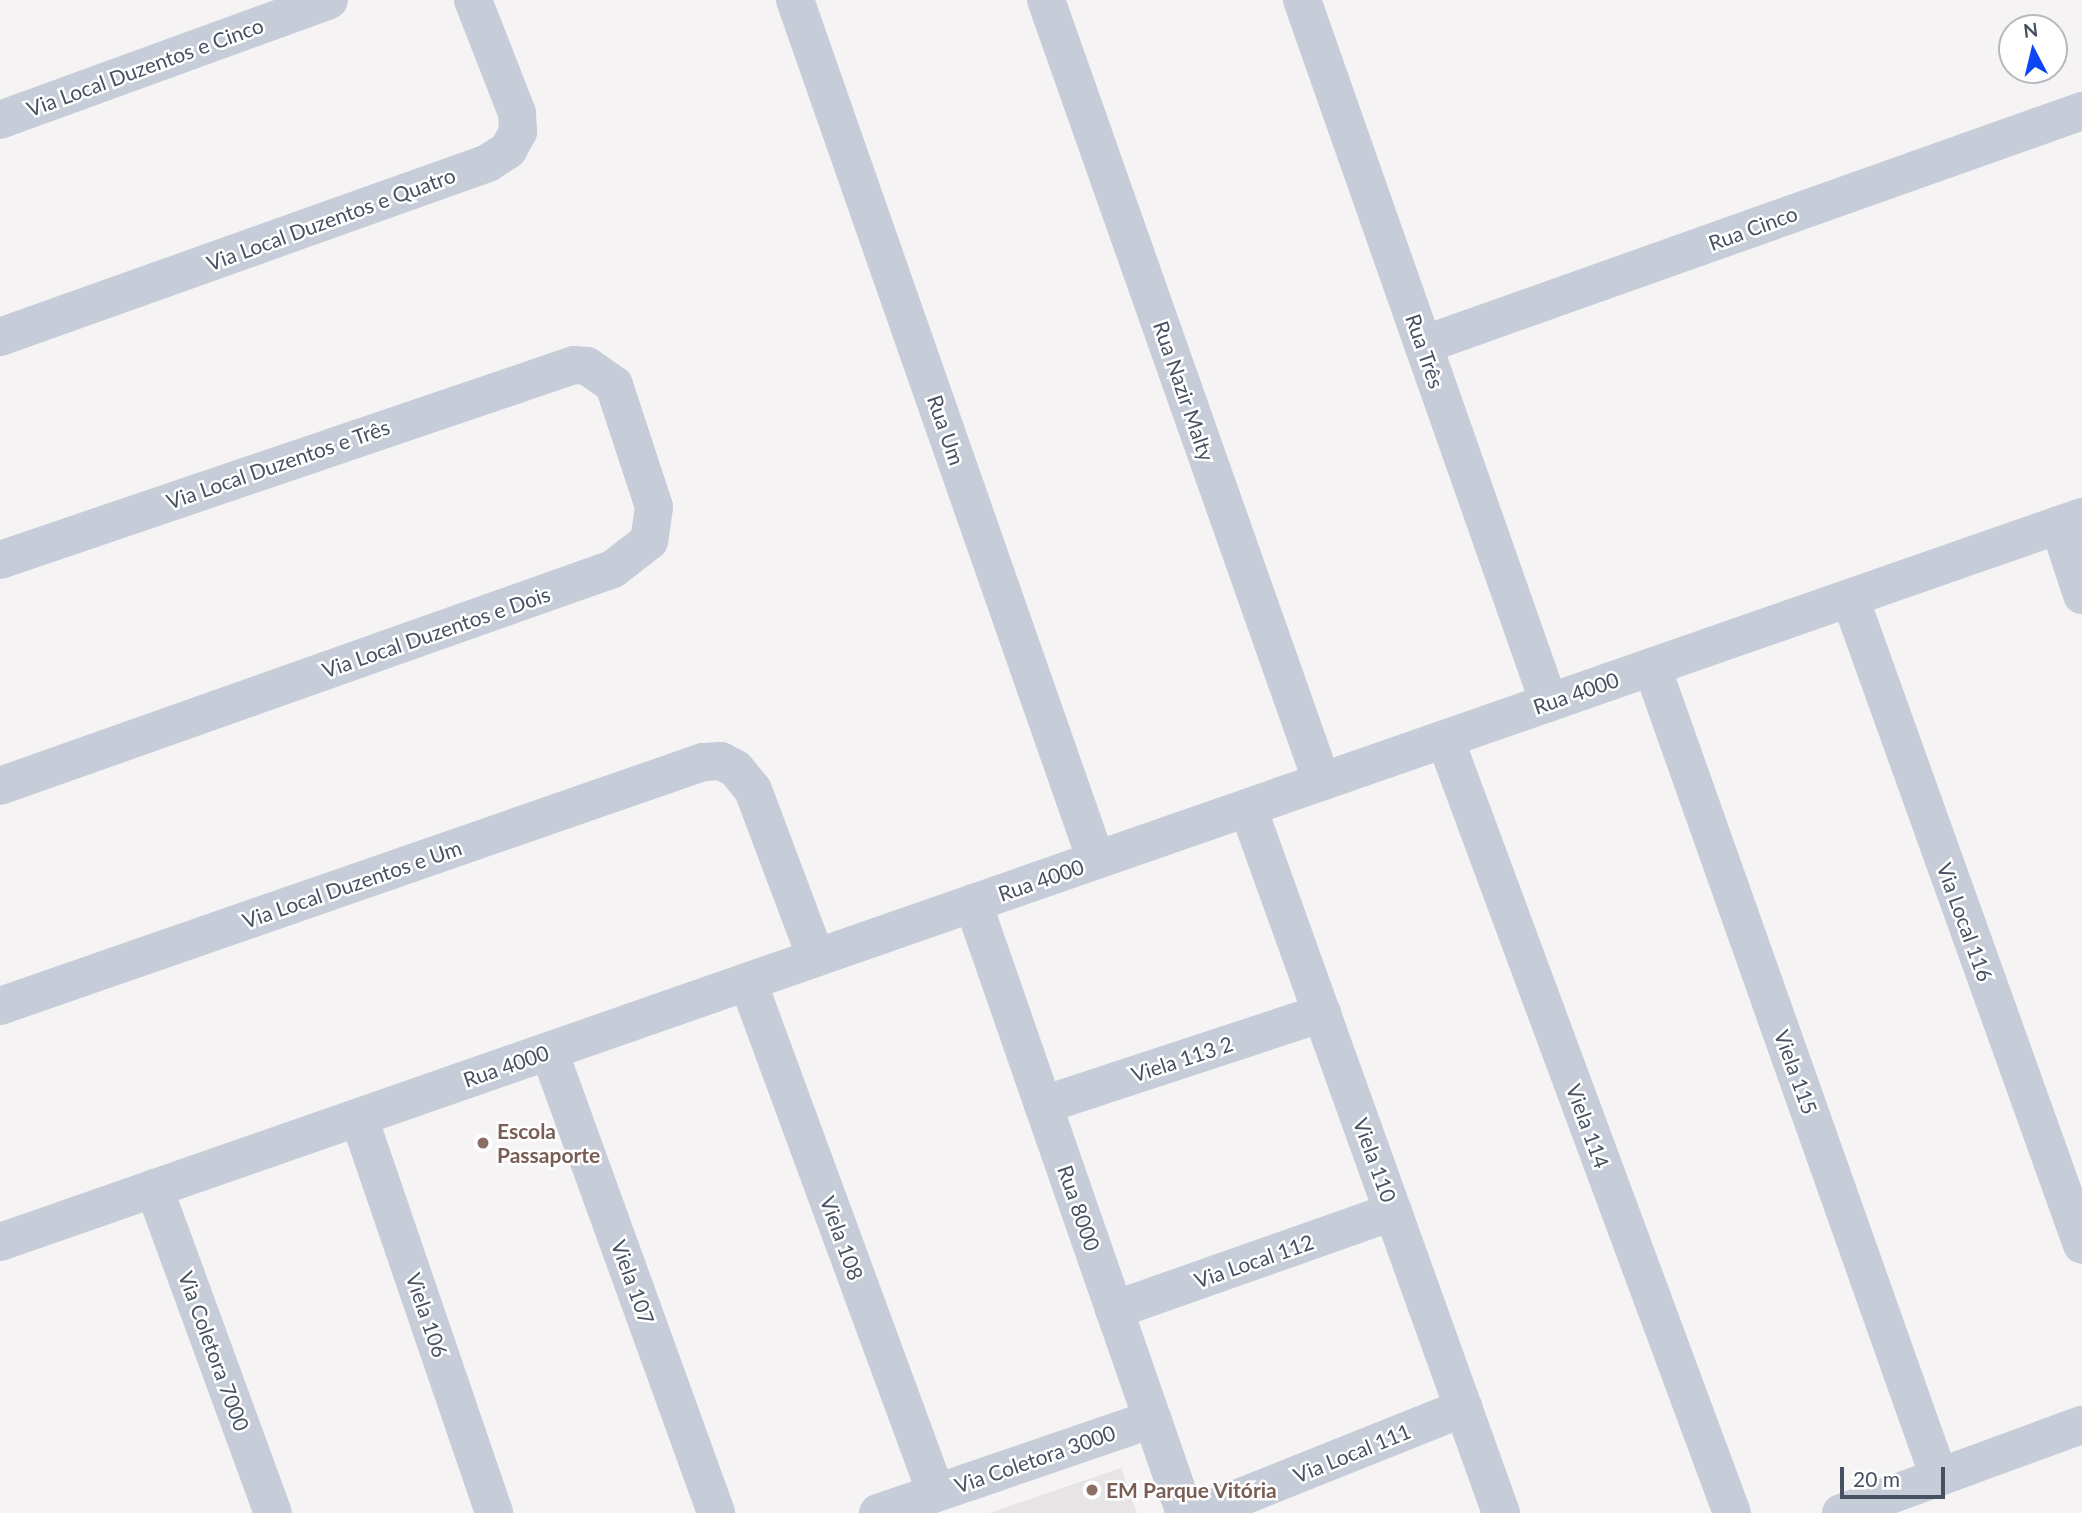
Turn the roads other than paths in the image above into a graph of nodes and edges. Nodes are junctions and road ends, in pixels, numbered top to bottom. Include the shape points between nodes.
1 (329, 0) edge
2 (473, 0) edge
3 (795, 0) edge
4 (1046, 0) edge
5 (1302, 0) edge
6 (2082, 111) edge
7 (0, 120) edge
8 (0, 337) edge
9 (1423, 345) junction
10 (556, 368) joint
11 (2070, 521) edge
12 (0, 560) edge
13 (2082, 595) edge
14 (1850, 598) junction
15 (1652, 667) junction
16 (1549, 703) junction
17 (1445, 739) junction
18 (1322, 782) junction
19 (0, 786) edge
20 (1248, 808) junction
21 (1096, 860) junction
22 (973, 904) junction
23 (816, 958) junction
24 (748, 982) junction
25 (0, 1006) edge
26 (1322, 1013) junction
27 (550, 1051) junction
28 (1043, 1105) junction
29 (359, 1118) junction
30 (154, 1188) junction
31 (1393, 1212) junction
32 (0, 1242) edge
33 (2082, 1245) edge
34 (1114, 1310) junction
35 (1464, 1409) junction
36 (1152, 1419) junction
37 (2082, 1424) edge
38 (1940, 1477) junction
39 (936, 1493) junction
40 (273, 1513) edge
41 (494, 1513) edge
42 (716, 1513) edge
43 (878, 1513) edge
44 (1185, 1513) edge
45 (1201, 1513) edge
46 (1502, 1513) edge
47 (1732, 1513) edge
48 (1842, 1513) edge

1 - 7 street, Via Local Duzentos e Cinco
2 - 8 street, Via Local Duzentos e Quatro via 517,113 518,132 508,150 488,163
3 - 21 street, Rua Um
4 - 18 street, Rua Nazir Malty
5 - 9 street, Rua Três
6 - 9 street, Rua Cinco
9 - 16 street, Rua Três
10 - 12 street, Via Local Duzentos e Três
10 - 19 street, Via Local Duzentos e Dois via 587,366 614,385 654,507 649,541 638,554 613,569
11 - 13 street
11 - 14 street, Rua 4000
14 - 15 street, Rua 4000
14 - 33 street, Via Local 116
15 - 16 street, Rua 4000
15 - 38 street, Viela 115
16 - 17 street, Rua 4000
17 - 18 street, Rua 4000
17 - 47 street, Viela 114
18 - 20 street, Rua 4000
20 - 21 street, Rua 4000
20 - 26 street, Viela 110
21 - 22 street, Rua 4000
22 - 23 street, Rua 4000
22 - 28 street, Rua 8000
23 - 24 street, Rua 4000
23 - 25 street, Via Local Duzentos e Um via 753,789 728,765 704,762
24 - 27 street, Rua 4000
24 - 39 street, Viela 108
26 - 28 street, Viela 113 2
26 - 31 street, Viela 110
27 - 29 street, Rua 4000
27 - 42 street, Viela 107
28 - 34 street, Rua 8000
29 - 30 street, Rua 4000
29 - 41 street, Viela 106
30 - 32 street, Rua 4000
30 - 40 street, Via Coletora 7000
31 - 34 street, Via Local 112
31 - 35 street, Viela 110
34 - 36 street, Rua 8000
35 - 45 street, Via Local 111
35 - 46 street, Viela 110
36 - 39 street, Via Coletora 3000
36 - 44 street, Rua 8000
37 - 38 street
38 - 48 street
39 - 43 street, Via Coletora 3000

